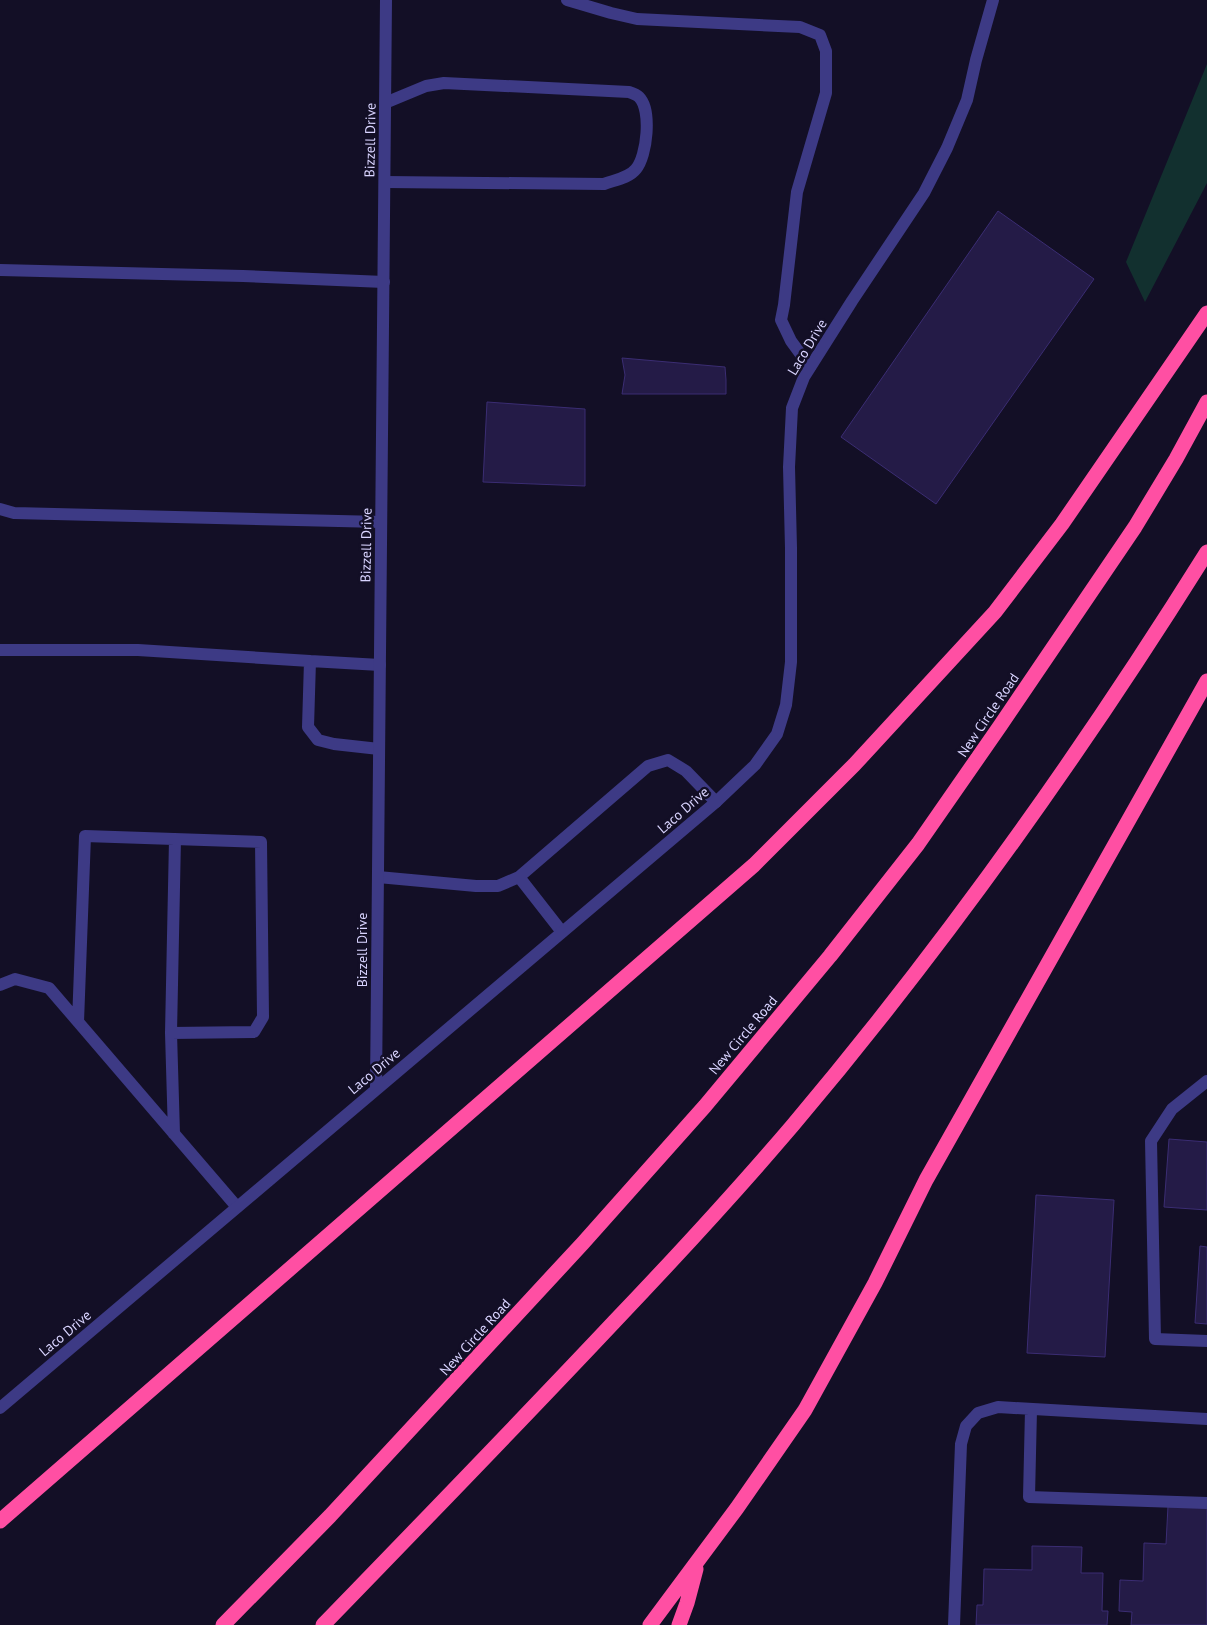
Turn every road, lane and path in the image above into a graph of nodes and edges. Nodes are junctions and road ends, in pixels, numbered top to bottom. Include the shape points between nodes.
1 (386, 0) edge
2 (567, 0) edge
3 (993, 0) edge
4 (386, 103) junction
5 (385, 182) junction
6 (0, 270) edge
7 (384, 282) junction
8 (1207, 313) edge
9 (810, 367) junction
10 (1207, 402) edge
11 (0, 509) edge
12 (382, 522) junction
13 (1207, 552) edge
14 (0, 650) edge
15 (310, 661) junction
16 (380, 665) junction
17 (1207, 681) edge
18 (379, 749) junction
19 (716, 802) junction
20 (175, 839) junction
21 (378, 876) junction
22 (519, 877) junction
23 (562, 932) junction
24 (0, 985) edge
25 (78, 1022) junction
26 (170, 1033) junction
27 (1207, 1081) edge
28 (376, 1089) junction
29 (174, 1134) junction
30 (237, 1207) junction
31 (1207, 1342) edge
32 (0, 1408) edge
33 (1031, 1410) junction
34 (1207, 1419) edge
35 (1207, 1502) edge
36 (0, 1521) edge
37 (698, 1560) junction
38 (223, 1625) edge
39 (322, 1625) edge
40 (650, 1625) edge
41 (679, 1625) edge
42 (954, 1625) edge

1 - 4 street, Bizzell Drive
2 - 9 street via 637,19 800,27 820,35 826,51 826,93 797,192 781,320 791,341
3 - 9 street, Laco Drive via 967,100 947,148 924,193
4 - 5 street, Bizzell Drive
4 - 5 street via 426,86 444,83 629,92 640,97 648,117 642,158 637,168 627,176 604,184
5 - 7 street, Bizzell Drive
6 - 7 street
7 - 12 street, Bizzell Drive
8 - 36 highway via 1062,524 995,612 768,852
9 - 19 street, Laco Drive via 792,408 789,467 791,662 786,705 777,734 755,765
10 - 38 highway, New Circle Road via 1135,527 1000,726 918,844 830,956 705,1106 583,1243 337,1509
11 - 12 street via 14,513
12 - 16 street, Bizzell Drive
13 - 39 highway via 1043,802 929,957 793,1125 552,1389
14 - 15 street via 138,650
15 - 16 street
15 - 18 street via 308,727 318,740
16 - 18 street, Bizzell Drive
17 - 37 highway via 926,1180 875,1283 804,1410
18 - 21 street, Bizzell Drive
19 - 22 street via 686,771 668,760 648,766
19 - 23 street, Laco Drive
20 - 25 street via 85,836
20 - 26 street
20 - 26 street via 261,842 263,1017 254,1032
21 - 22 street via 476,886 498,886
21 - 28 street, Bizzell Drive
22 - 23 street
23 - 28 street, Laco Drive
24 - 25 street via 15,980 49,988
25 - 29 street
26 - 29 street
27 - 31 street via 1172,1109 1151,1141 1155,1339
28 - 30 street, Laco Drive
29 - 30 street
30 - 32 street, Laco Drive
33 - 34 street
33 - 35 street via 1029,1498
33 - 42 street via 998,1407 978,1413 966,1426 961,1444
37 - 40 highway
37 - 41 highway

